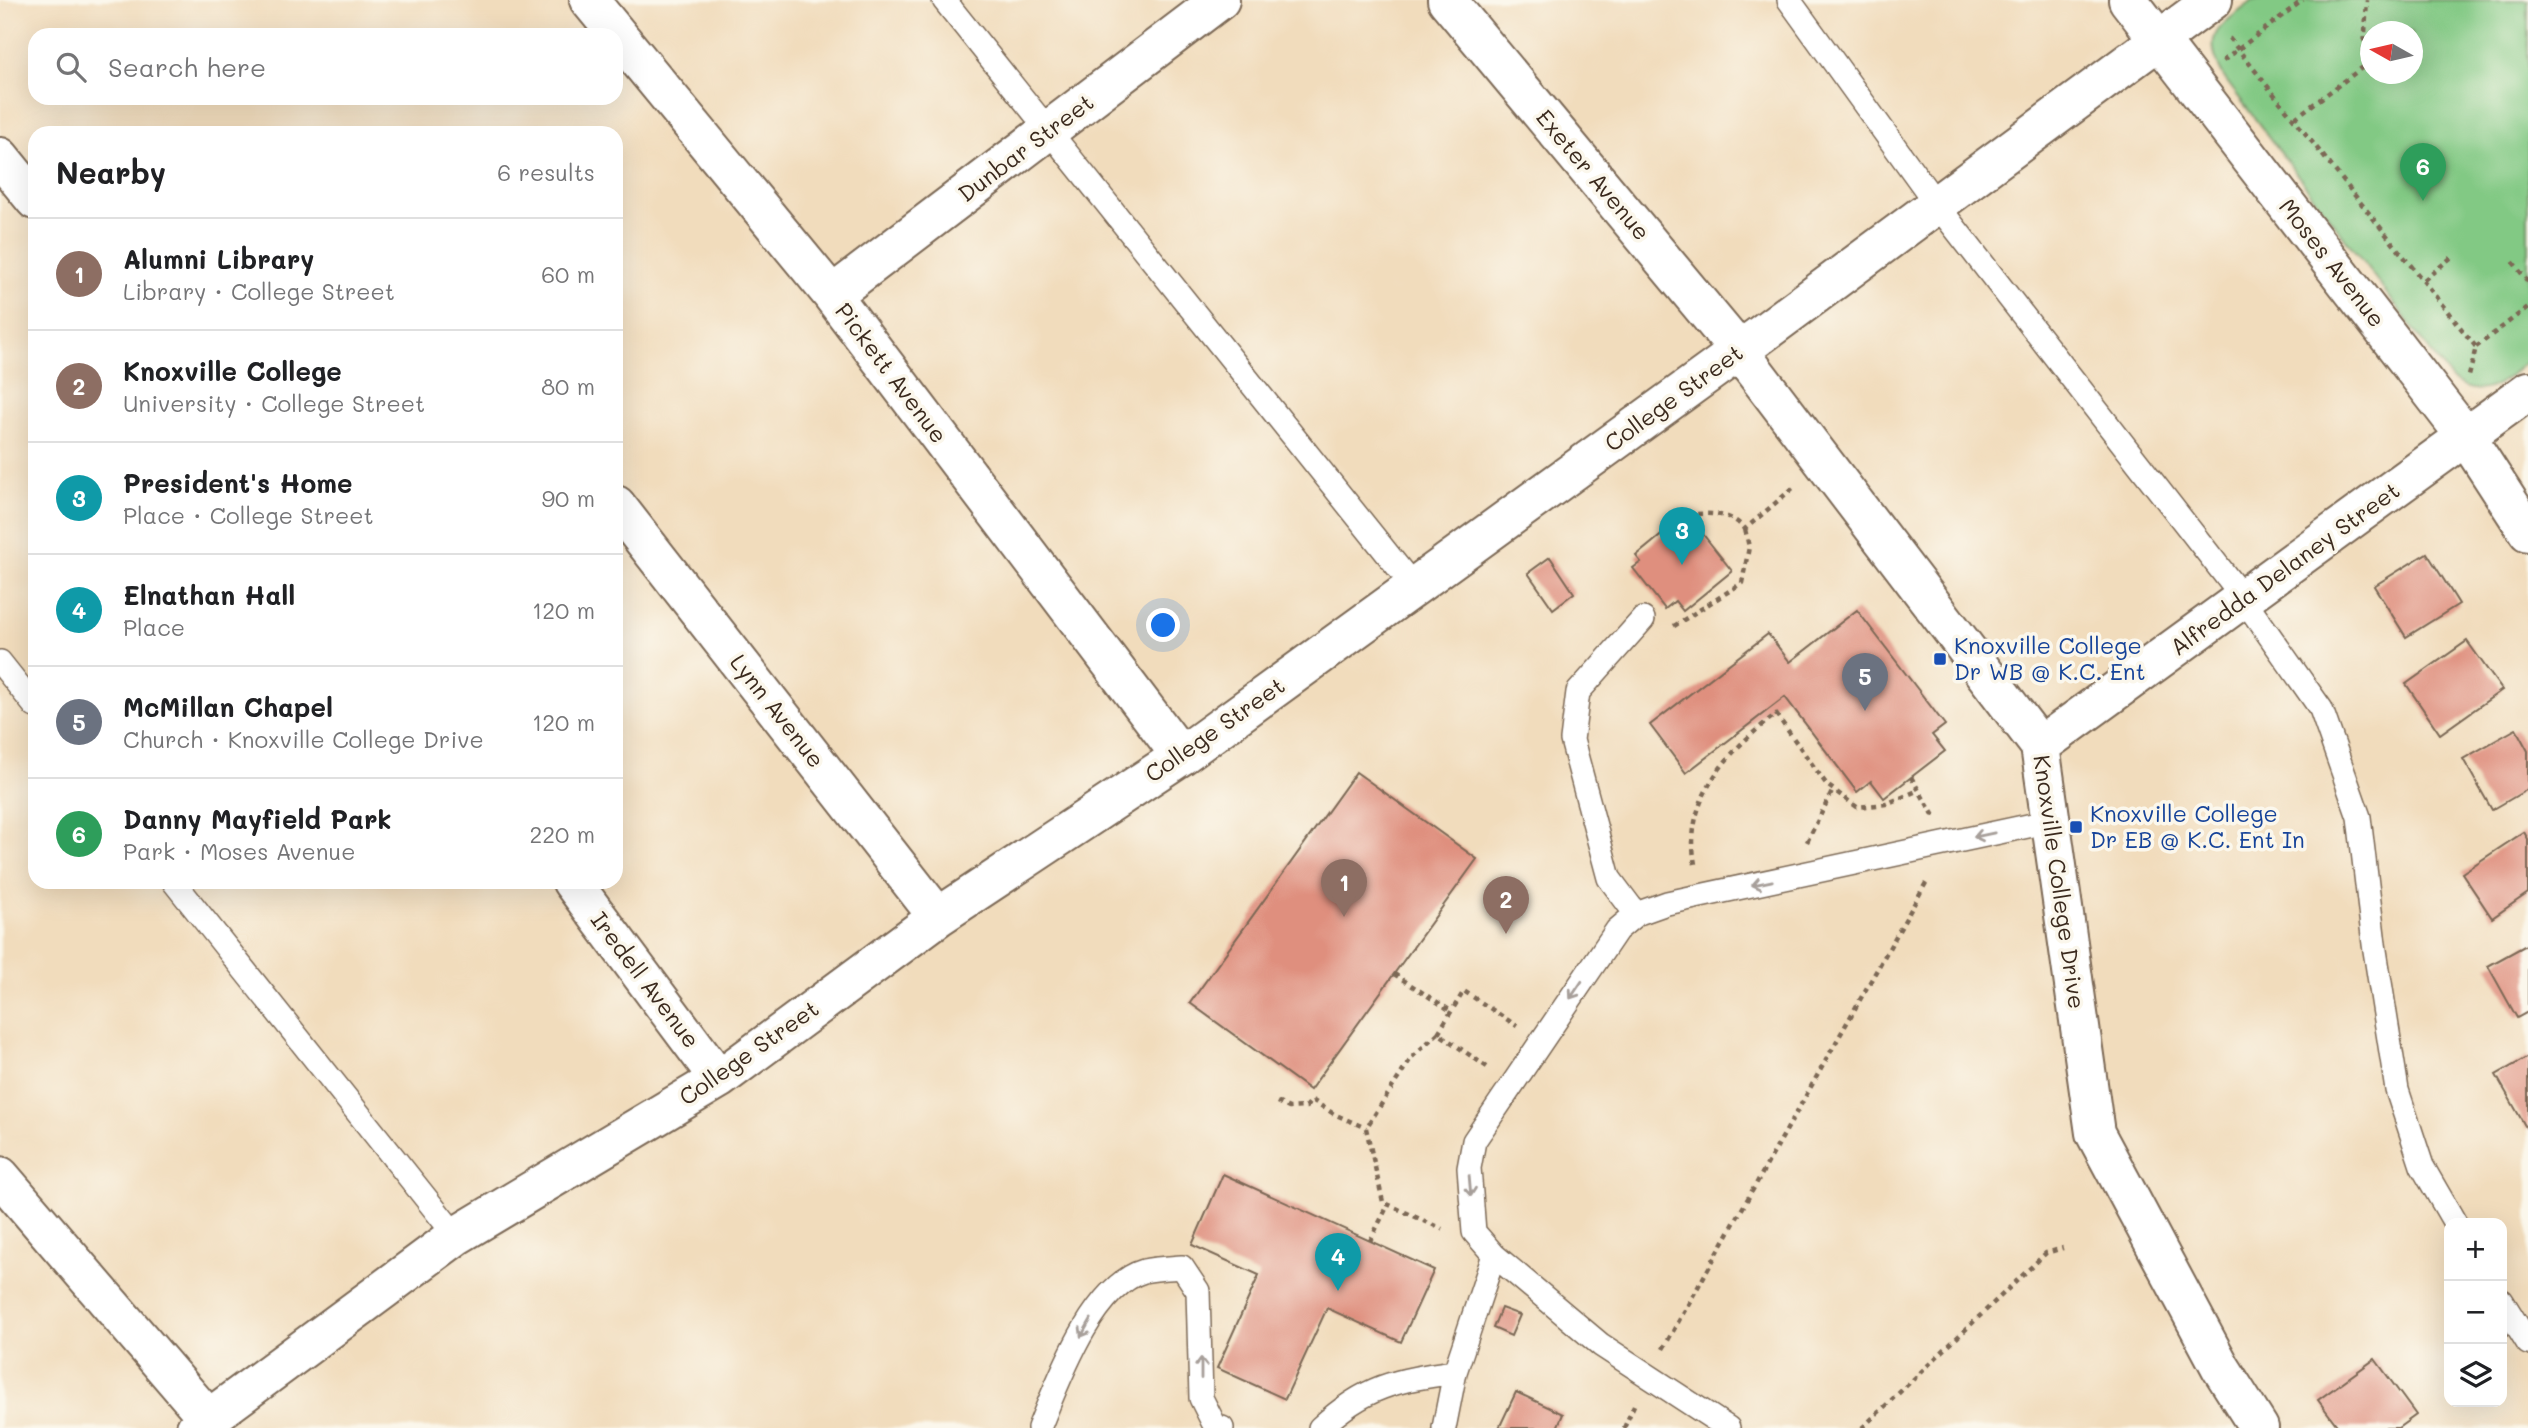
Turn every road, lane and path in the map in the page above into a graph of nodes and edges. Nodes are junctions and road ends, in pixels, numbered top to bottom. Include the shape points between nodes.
1 (589, 0) edge
2 (944, 0) edge
3 (1220, 0) edge
4 (1447, 0) edge
5 (1789, 0) edge
6 (2128, 0) edge
7 (2303, 0) edge
8 (2367, 0) edge
9 (2219, 17) edge
10 (612, 28) edge
11 (2160, 40) junction
12 (623, 41) edge
13 (2239, 49) junction
14 (2214, 68) dead end
15 (2295, 118) junction
16 (1049, 131) junction
17 (0, 157) edge
18 (28, 191) edge
19 (1937, 205) junction
20 (2453, 256) dead end
21 (2513, 262) dead end
22 (2424, 280) junction
23 (2528, 282) edge
24 (832, 295) junction
25 (2528, 307) edge
26 (2476, 347) junction
27 (1740, 351) junction
28 (2466, 387) dead end
29 (2528, 391) edge
30 (2467, 438) junction
31 (1824, 462) junction
32 (623, 514) edge
33 (1687, 514) dead end
34 (1745, 529) junction
35 (2528, 532) edge
36 (1414, 587) junction
37 (2243, 598) junction
38 (1643, 619) joint
39 (0, 662) edge
40 (28, 697) edge
41 (2040, 746) junction
42 (1181, 755) junction
43 (1911, 777) dead end
44 (1833, 790) junction
45 (1919, 790) junction
46 (2051, 821) junction
47 (1949, 842) junction
48 (1796, 875) junction
49 (180, 889) edge
50 (577, 889) edge
51 (1701, 895) junction
52 (1636, 915) junction
53 (938, 917) junction
54 (1394, 974) dead end
55 (1451, 1011) junction
56 (1438, 1033) junction
57 (1541, 1042) junction
58 (719, 1079) junction
59 (1513, 1084) junction
60 (1277, 1101) dead end
61 (1366, 1128) junction
62 (0, 1176) edge
63 (1388, 1205) junction
64 (2452, 1218) edge
65 (1474, 1232) junction
66 (456, 1236) junction
67 (1370, 1241) dead end
68 (2063, 1248) dead end
69 (1493, 1255) junction
70 (2507, 1309) edge
71 (2528, 1343) edge
72 (1455, 1372) junction
73 (1648, 1375) junction
74 (201, 1423) edge
75 (1040, 1428) edge
76 (1222, 1428) edge
77 (1320, 1428) edge
78 (1444, 1428) edge
79 (1624, 1428) edge
80 (1728, 1428) edge
81 (1862, 1428) edge
82 (2259, 1428) edge

1 - 10 street, Pickett Avenue
2 - 16 lane
3 - 16 street, Dunbar Street
4 - 27 street, Exeter Avenue
5 - 19 lane
6 - 11 street, Moses Avenue
7 - 13 path
8 - 15 path via 2363,67
9 - 11 street, College Street
9 - 13 path
11 - 19 street, College Street
11 - 30 street, Moses Avenue
12 - 24 street, Pickett Avenue
13 - 14 path
13 - 15 path
15 - 22 path
16 - 24 street, Dunbar Street
16 - 36 lane
17 - 18 street
19 - 27 street, College Street
19 - 37 lane
20 - 22 path
21 - 23 path
22 - 26 path
24 - 42 street, Pickett Avenue
25 - 26 path
26 - 28 path
27 - 31 street, Knoxville College Drive
27 - 36 street, College Street
29 - 30 street, Alfredda Delaney Street
30 - 35 street, Moses Avenue
30 - 37 street, Alfredda Delaney Street
31 - 34 path
31 - 41 street, Knoxville College Drive
32 - 53 street, Lynn Avenue
33 - 34 path via 1735,518
34 - 38 path via 1749,547 1742,583 1660,635
36 - 42 street, College Street
37 - 41 street, Alfredda Delaney Street
37 - 64 lane via 2321,709 2359,817 2397,1090 2422,1166
38 - 52 lane via 1578,692 1572,740 1609,878
39 - 40 lane
41 - 46 street, Knoxville College Drive
42 - 53 street, College Street
43 - 45 path
44 - 45 path via 1857,807 1886,804
44 - 48 path via 1812,827
44 - 51 path via 1776,715 1748,736 1708,784 1696,814 1693,854
45 - 47 path
46 -> 47 lane
46 - 82 street, Knoxville College Drive via 2095,1133 2221,1368
47 - 48 lane
47 - 73 path
48 -> 51 lane
49 - 66 lane
50 - 58 street, Iredell Avenue
51 - 52 lane
52 -> 57 lane via 1617,930
53 - 58 street, College Street
54 - 55 path
55 - 56 path
55 - 57 path via 1464,991
56 - 59 path
56 - 61 path via 1412,1057
57 - 59 lane
58 - 66 street, College Street
59 -> 65 lane via 1474,1140 1469,1168
60 - 61 path via 1289,1108 1306,1107 1311,1100
61 - 63 path via 1383,1202
62 - 74 street
63 - 65 path via 1455,1235
63 - 67 path
65 - 69 lane
66 - 74 street, College Street
68 - 81 path via 2046,1253
69 - 72 lane
69 - 73 lane via 1601,1345
70 - 71 lane
72 - 77 lane via 1398,1380 1347,1403
72 - 78 lane
73 - 79 path
73 - 80 lane
76 -> 75 lane via 1215,1426 1201,1398 1198,1291 1182,1267 1143,1271 1105,1297 1067,1361

